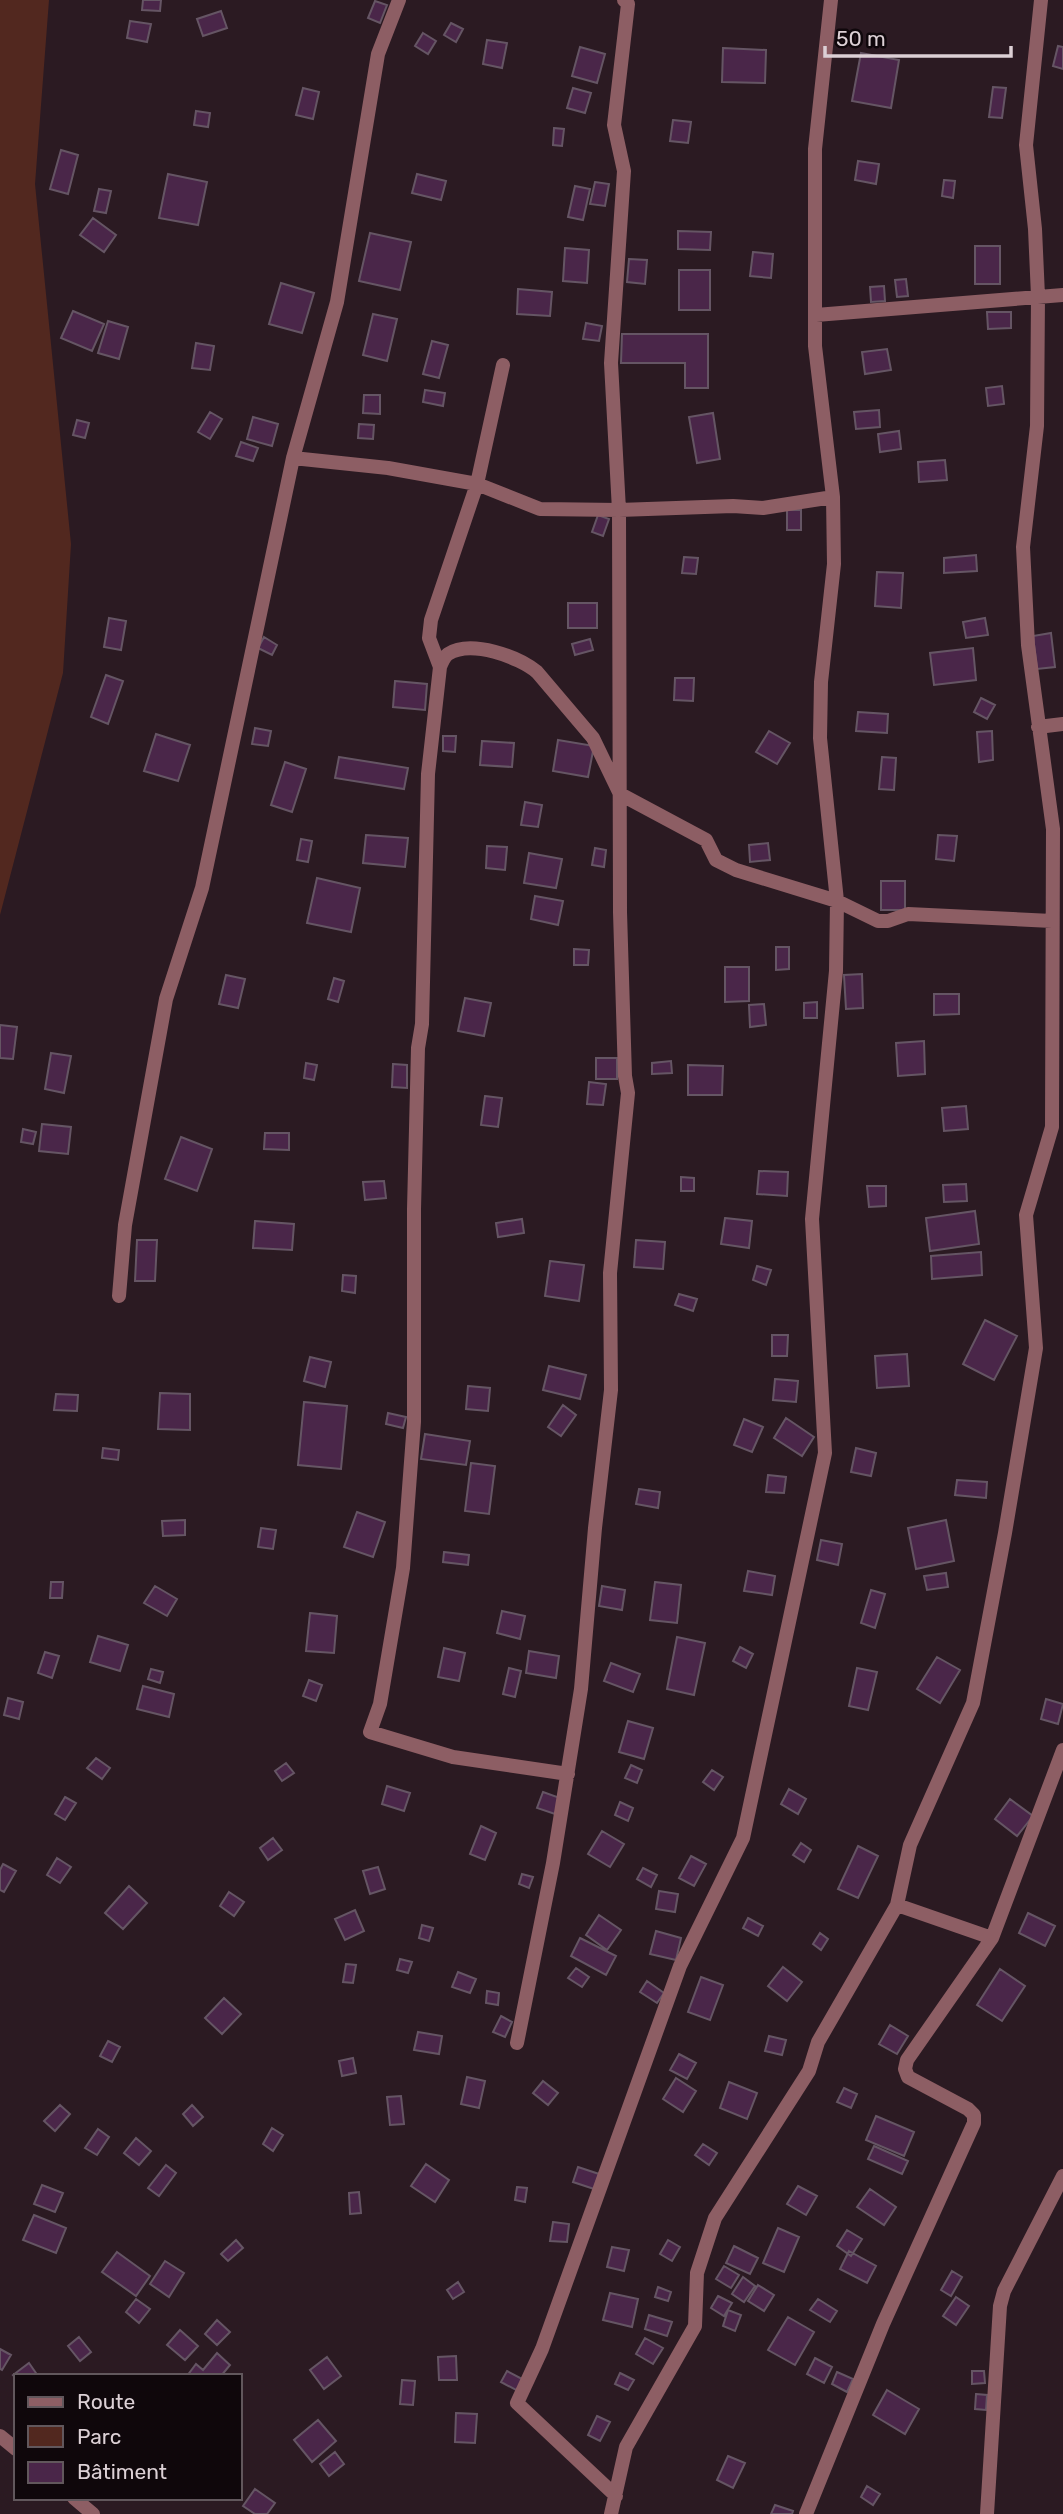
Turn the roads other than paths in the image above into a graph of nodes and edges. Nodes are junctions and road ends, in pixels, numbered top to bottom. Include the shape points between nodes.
1 (399, 0) edge
2 (624, 0) edge
3 (831, 0) edge
4 (1041, 0) edge
5 (1063, 295) edge
6 (1038, 296) junction
7 (816, 315) junction
8 (503, 365) dead end
9 (293, 458) junction
10 (477, 484) junction
11 (834, 498) junction
12 (619, 510) junction
13 (440, 667) junction
14 (1063, 724) edge
15 (1038, 727) junction
16 (620, 794) junction
17 (837, 901) junction
18 (1052, 921) junction
19 (119, 1296) dead end
20 (1063, 1750) edge
21 (568, 1774) junction
22 (897, 1905) junction
23 (992, 1938) junction
24 (517, 2043) dead end
25 (1063, 2176) edge
26 (0, 2436) edge
27 (14, 2447) edge
28 (615, 2496) junction
29 (76, 2500) edge
30 (93, 2514) edge
31 (611, 2514) edge
32 (806, 2514) edge
33 (987, 2514) edge

1 - 9 street via 378,54 337,302
2 - 12 street via 628,4 614,125 624,171 611,363
3 - 7 street via 815,149
4 - 6 street via 1026,145
5 - 6 street
6 - 7 street
6 - 15 street via 1037,426 1023,547
7 - 11 street via 815,346
8 - 10 street
9 - 10 street
9 - 19 street via 202,888 166,999 125,1225
10 - 12 street via 540,509
10 - 13 street via 431,620 429,638
11 - 12 street via 763,508
11 - 17 street via 834,564 820,738
12 - 16 street
13 - 16 street via 445,655 456,650 483,650 527,663 593,738
13 - 21 street via 428,774 418,1048 414,1422 403,1568 380,1704 370,1732 453,1758
14 - 15 street
15 - 18 street via 1053,829
16 - 17 street via 706,840 716,860 736,870
16 - 21 street via 628,1093 610,1273 611,1390
17 - 18 street via 878,921 908,914
17 - 28 street via 836,971 812,1219 825,1453 743,1838 680,1966 542,2349 517,2403
18 - 22 street via 1052,1127 1026,1215 1036,1348 973,1703 910,1845
20 - 23 street
21 - 24 street
22 - 23 street
22 - 28 street via 818,2042 809,2071 715,2218 696,2273 695,2326 634,2430
23 - 32 street via 907,2060 908,2077 968,2109 974,2123 883,2324
25 - 33 street via 1000,2306
26 - 27 street
28 - 31 street
29 - 30 street

